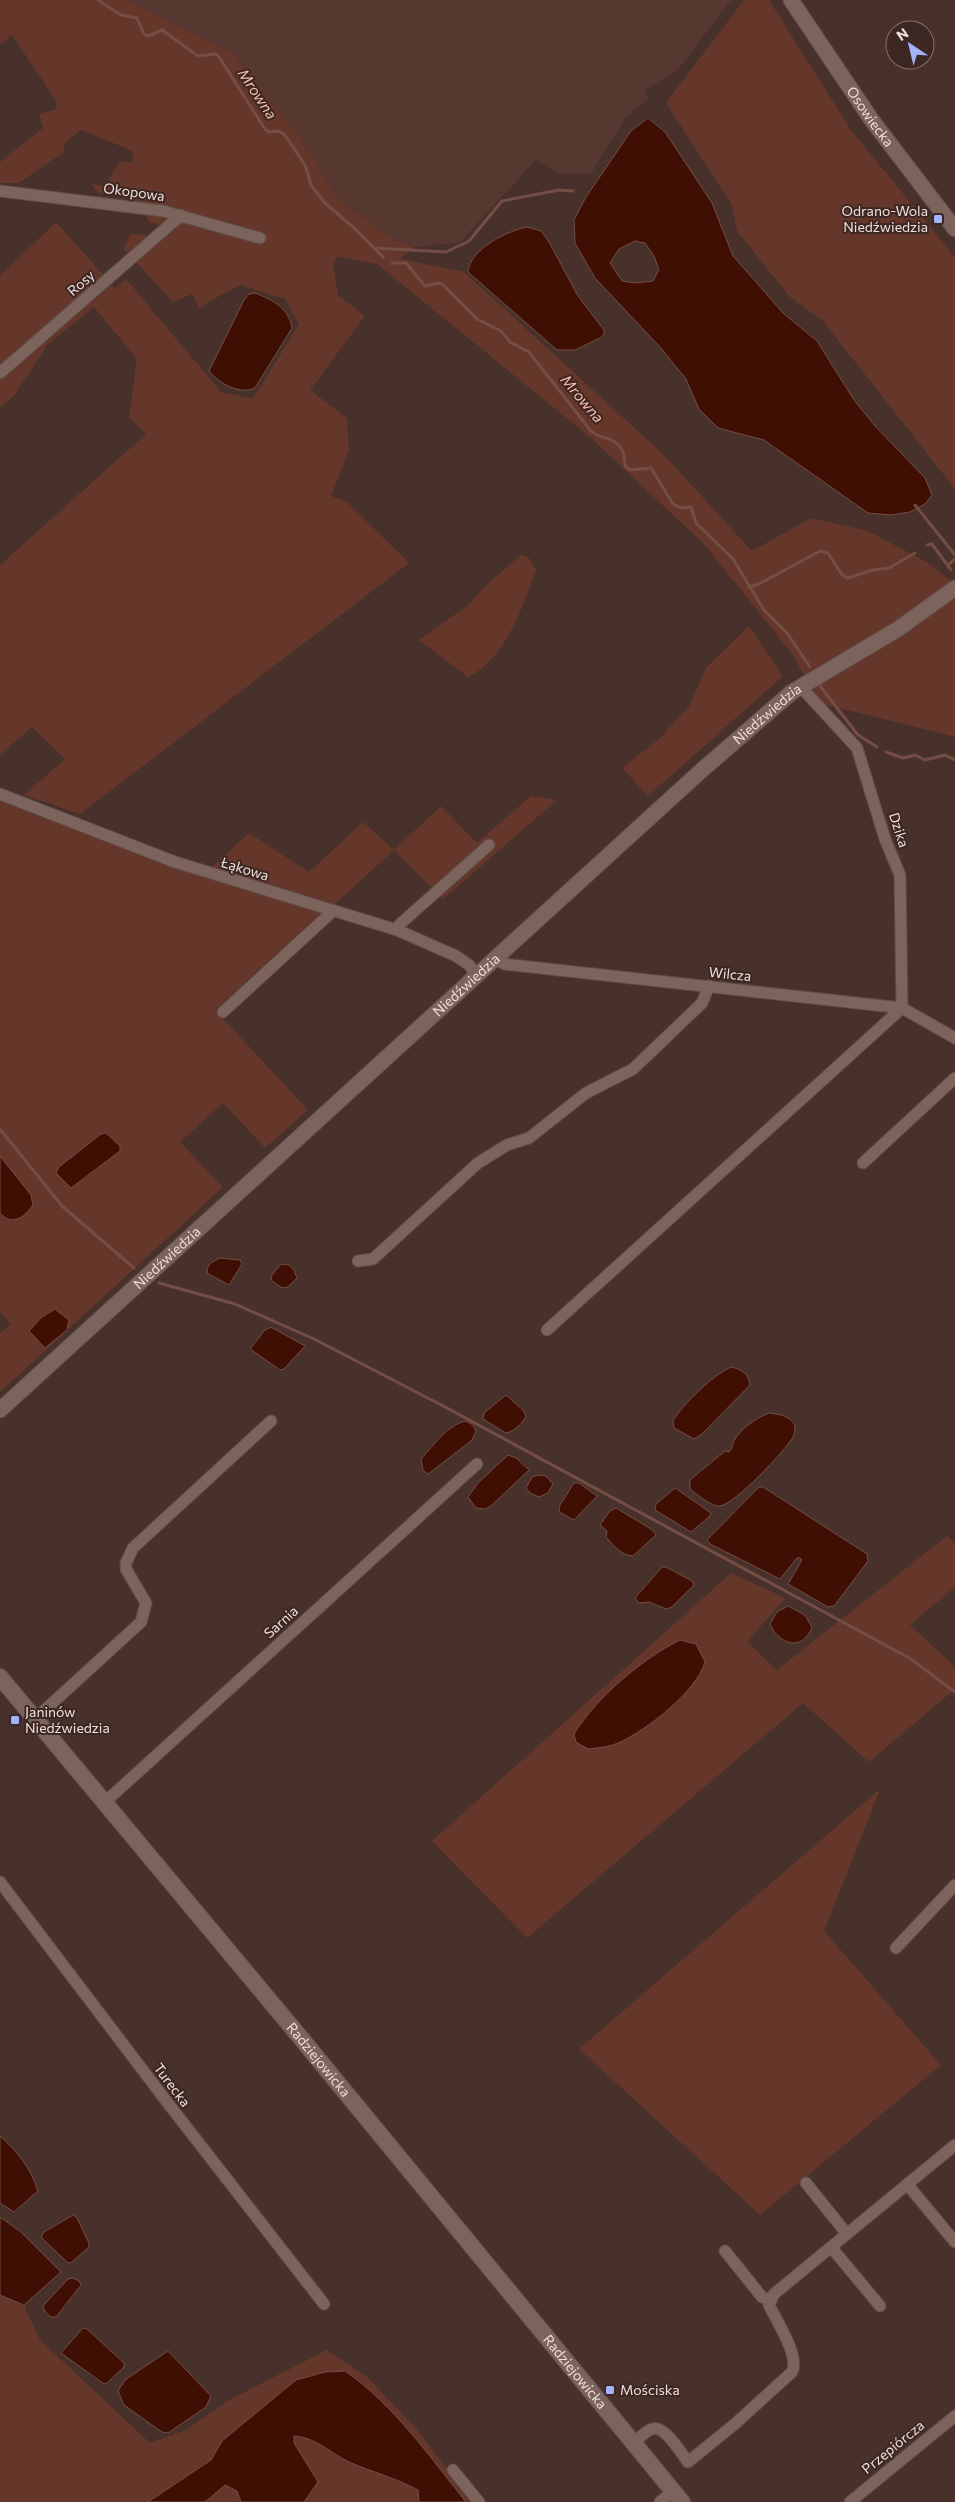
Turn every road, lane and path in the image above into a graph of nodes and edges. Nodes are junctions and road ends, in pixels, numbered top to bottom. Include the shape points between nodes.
1 (791, 0) edge
2 (0, 191) edge
3 (181, 215) junction
4 (955, 230) edge
5 (260, 238) dead end
6 (0, 373) edge
7 (955, 588) edge
8 (800, 686) junction
9 (0, 794) edge
10 (489, 844) dead end
11 (333, 911) junction
12 (397, 930) junction
13 (497, 958) junction
14 (477, 976) junction
15 (709, 986) junction
16 (902, 1008) junction
17 (223, 1012) dead end
18 (955, 1038) edge
19 (955, 1078) edge
20 (863, 1163) dead end
21 (358, 1261) dead end
22 (547, 1330) dead end
23 (0, 1410) edge
24 (271, 1421) dead end
25 (476, 1464) dead end
26 (0, 1677) edge
27 (35, 1719) junction
28 (104, 1803) junction
29 (0, 1882) edge
30 (955, 1885) edge
31 (896, 1948) dead end
32 (955, 2145) edge
33 (806, 2183) dead end
34 (907, 2184) junction
35 (847, 2234) junction
36 (955, 2242) edge
37 (831, 2246) junction
38 (724, 2251) dead end
39 (770, 2300) junction
40 (324, 2304) dead end
41 (880, 2306) dead end
42 (955, 2416) edge
43 (633, 2443) junction
44 (453, 2470) dead end
45 (677, 2497) edge
46 (479, 2502) edge
47 (660, 2502) edge
48 (850, 2502) edge

1 - 4 street, Osowiecka via 871,119
2 - 3 street, Okopowa
3 - 5 street, Okopowa
3 - 6 street, Rosy
7 - 8 street, Niedźwiedzia via 927,610
8 - 13 street, Niedźwiedzia via 702,770
8 - 16 street, Dzika via 857,748 885,839 900,875
9 - 11 street, Łąkowa via 175,862
10 - 12 street
11 - 12 street, Łąkowa
11 - 17 street
12 - 14 street, Łąkowa via 456,956
13 - 14 street, Niedźwiedzia
13 - 15 street, Wilcza via 504,964
14 - 23 street, Niedźwiedzia
15 - 16 street, Wilcza
15 - 21 street via 702,1003 633,1068 586,1093 536,1134 478,1163 373,1259
16 - 18 street, Wilcza
16 - 22 street
19 - 20 street
24 - 27 street via 133,1548 126,1568 146,1603 141,1622
25 - 28 street, Sarnia
26 - 27 main road, Radziejowicka
27 - 28 main road, Radziejowicka
28 - 43 main road, Radziejowicka
29 - 40 street, Turecka
30 - 31 street
32 - 34 street
33 - 35 street
34 - 35 street
34 - 36 street
35 - 37 street
37 - 39 street
37 - 41 street
38 - 39 street via 762,2297
39 - 43 street via 769,2305 794,2354 792,2372 688,2462 664,2431 657,2428
42 - 48 street, Przepiórcza
43 - 45 main road, Radziejowicka
44 - 46 street
45 - 47 street

